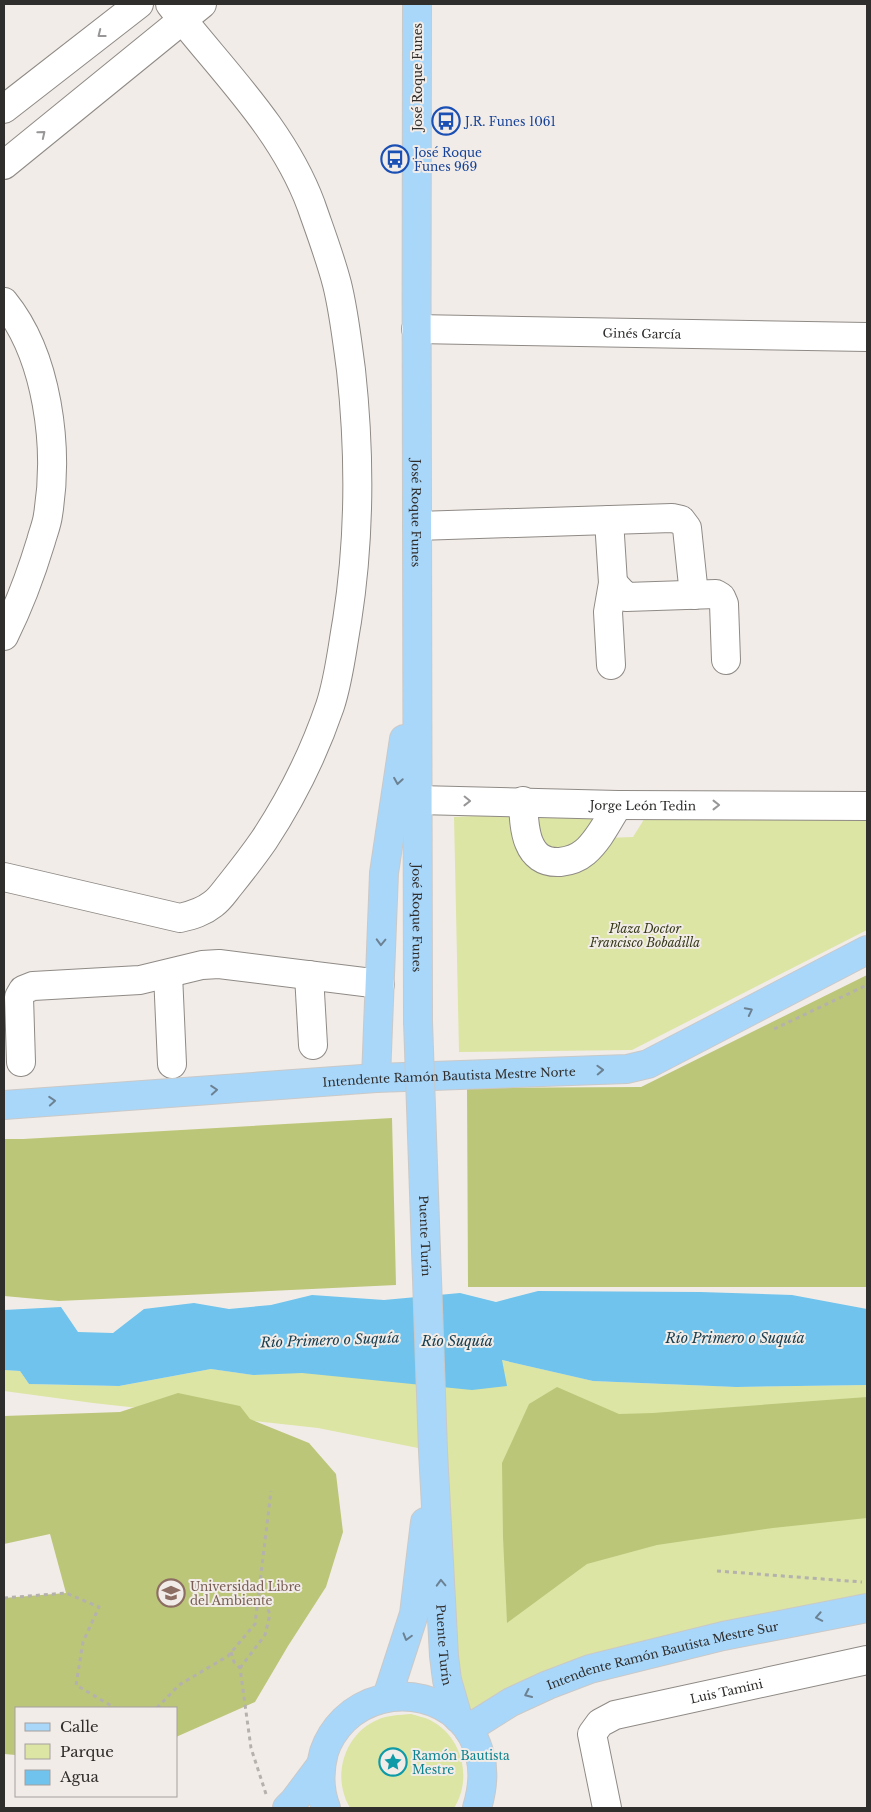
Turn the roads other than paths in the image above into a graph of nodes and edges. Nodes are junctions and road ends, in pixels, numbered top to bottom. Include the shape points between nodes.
1 (139, 4) edge
2 (417, 4) edge
3 (185, 9) edge
4 (4, 109) edge
5 (4, 165) edge
6 (4, 302) edge
7 (416, 329) junction
8 (867, 337) edge
9 (609, 520) junction
10 (417, 526) junction
11 (613, 583) junction
12 (694, 595) junction
13 (4, 636) edge
14 (418, 646) junction
15 (726, 660) dead end
16 (610, 665) dead end
17 (418, 800) junction
18 (523, 801) junction
19 (618, 805) junction
20 (867, 806) edge
21 (4, 877) edge
22 (867, 950) edge
23 (168, 974) junction
24 (309, 975) junction
25 (380, 984) junction
26 (418, 1020) joint
27 (313, 1045) dead end
28 (21, 1062) dead end
29 (172, 1064) dead end
30 (376, 1078) junction
31 (4, 1105) edge
32 (433, 1451) junction
33 (867, 1608) edge
34 (867, 1660) edge
35 (387, 1697) junction
36 (463, 1724) junction
37 (321, 1764) junction
38 (277, 1802) edge
39 (326, 1808) edge
40 (477, 1808) edge
41 (608, 1808) edge

1 -> 4 street
2 - 7 main road, José Roque Funes
5 -> 3 street
3 - 21 street via 291,163 310,202 336,283 346,330 356,414 358,488 351,595 340,663 331,705 280,815 253,856 215,903 197,914 180,918
6 - 13 street via 26,337 46,392 51,467 48,516 34,566
7 - 8 street, Ginés García
7 - 10 main road, José Roque Funes
9 - 10 street
9 - 11 street
9 - 12 street via 681,520 687,528
10 - 14 main road, José Roque Funes
11 - 12 street via 626,596
11 - 16 street via 608,612
12 - 15 street via 716,594 721,597
14 - 17 main road, José Roque Funes
14 -> 25 main road via 384,873
17 -> 18 street, Jorge León Tedin
17 - 26 main road, José Roque Funes
18 - 19 street, Jorge León Tedin
18 - 19 street via 528,840 541,858 551,862 573,860 584,853
19 -> 20 street, Jorge León Tedin
30 -> 22 main road, Intendente Ramón Bautista Mestre Norte via 608,1070 648,1064
23 - 24 street via 219,964
23 - 28 street via 140,980 33,986 23,990 19,997
23 - 29 street
24 - 25 street
24 - 27 street
25 - 30 main road
26 - 32 main road, Puente Turín, bridge
31 -> 30 main road, Intendente Ramón Bautista Mestre Norte
32 -> 35 main road, Puente Turín via 414,1614
36 -> 32 main road, Puente Turín via 447,1680 444,1656
33 -> 36 main road, Intendente Ramón Bautista Mestre Sur via 723,1636 590,1669
34 - 41 street, Luis Tamini via 616,1715 600,1723 592,1734
35 - 36 main road via 418,1697 446,1708
35 - 37 main road via 362,1706 336,1728 326,1745
36 - 40 main road, Puente Turín via 480,1754 483,1782
37 - 38 main road via 294,1801
37 - 39 main road via 320,1786

